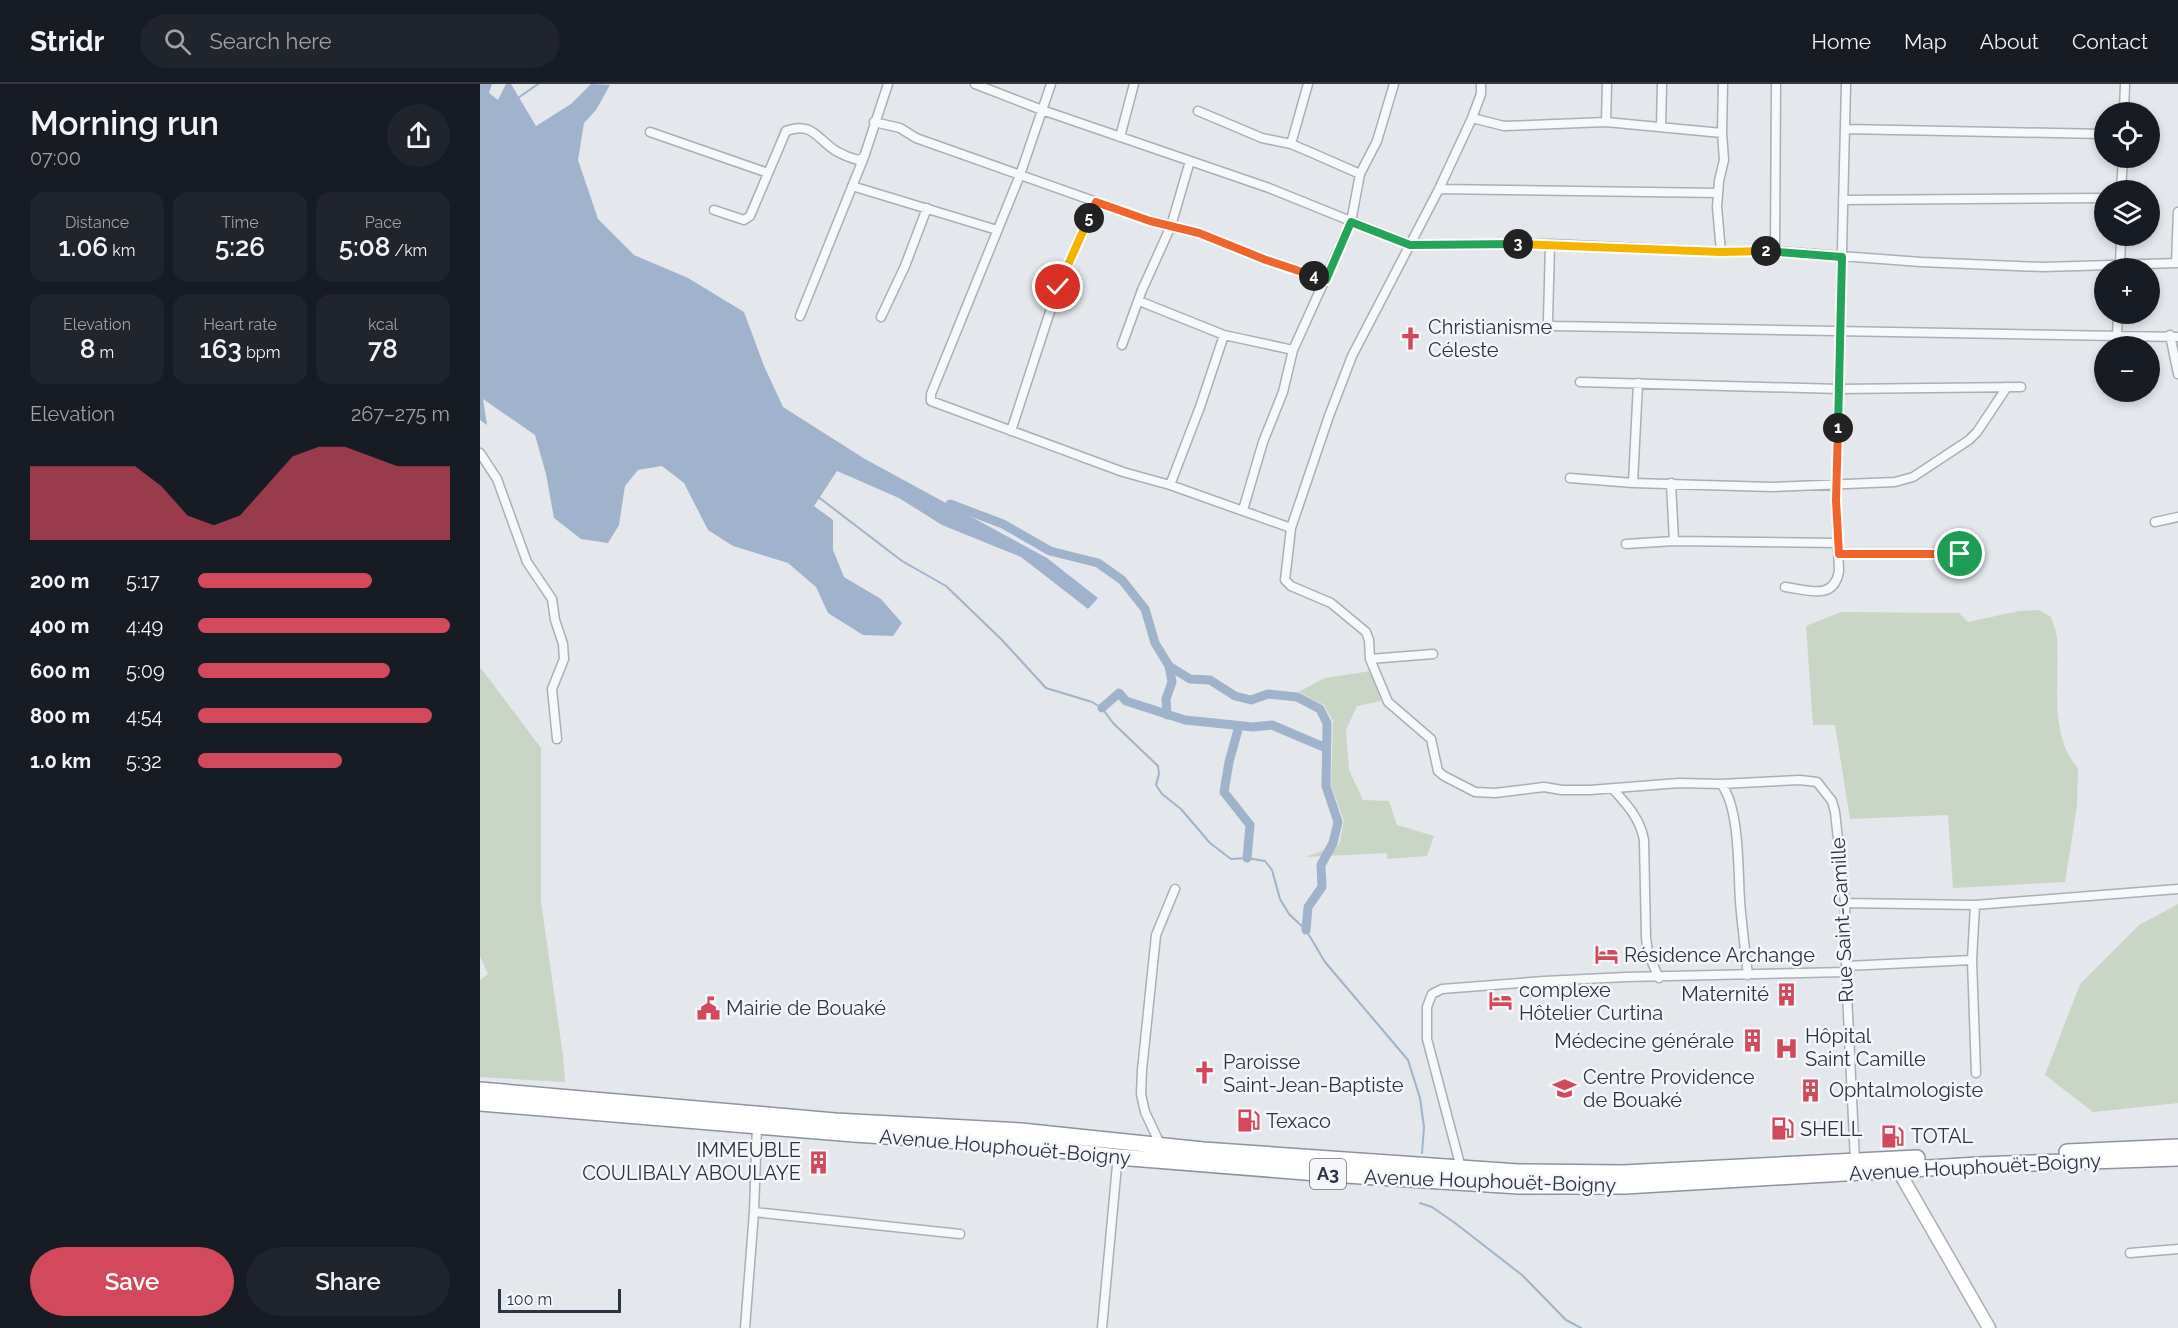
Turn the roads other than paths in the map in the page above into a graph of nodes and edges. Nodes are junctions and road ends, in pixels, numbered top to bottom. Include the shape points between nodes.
1 (888, 84) edge
2 (975, 84) edge
3 (1051, 84) edge
4 (1134, 84) edge
5 (1308, 84) edge
6 (1394, 84) edge
7 (1474, 84) edge
8 (1606, 84) edge
9 (1662, 84) edge
10 (1723, 84) edge
11 (1776, 84) edge
12 (1845, 84) edge
13 (2125, 84) edge
14 (1481, 89) edge
15 (2124, 102) edge
16 (1042, 110) junction
17 (1198, 111) dead end
18 (1472, 118) junction
19 (874, 122) junction
20 (1605, 122) junction
21 (1661, 127) junction
22 (1845, 129) junction
23 (650, 132) dead end
24 (1722, 133) junction
25 (2094, 134) edge
26 (1120, 136) junction
27 (1290, 144) junction
28 (864, 158) junction
29 (1190, 161) junction
30 (768, 173) junction
31 (1360, 174) junction
32 (1020, 175) junction
33 (852, 186) junction
34 (1439, 189) junction
35 (1718, 193) junction
36 (2094, 198) edge
37 (1843, 200) junction
38 (1096, 202) junction
39 (927, 208) junction
40 (714, 210) dead end
41 (2178, 213) edge
42 (1351, 222) junction
43 (1171, 225) junction
44 (997, 230) junction
45 (1550, 244) junction
46 (1410, 245) junction
47 (1775, 251) junction
48 (1721, 252) junction
49 (1842, 257) junction
50 (2177, 263) edge
51 (2160, 264) edge
52 (2094, 266) edge
53 (1326, 280) junction
54 (1139, 301) junction
55 (800, 316) dead end
56 (880, 316) dead end
57 (2118, 324) edge
58 (1839, 331) junction
59 (1224, 335) junction
60 (2117, 335) junction
61 (2174, 336) edge
62 (1122, 345) dead end
63 (1293, 350) junction
64 (2178, 374) edge
65 (1580, 382) dead end
66 (1638, 383) junction
67 (2007, 387) junction
68 (2021, 387) dead end
69 (1839, 388) junction
70 (1011, 431) junction
71 (480, 453) edge
72 (1570, 478) dead end
73 (1633, 483) junction
74 (1671, 483) junction
75 (1170, 485) junction
76 (1837, 485) junction
77 (1243, 510) junction
78 (2178, 517) edge
79 (2154, 522) dead end
80 (1292, 528) junction
81 (1674, 541) junction
82 (1838, 543) junction
83 (1626, 544) dead end
84 (1839, 554) junction
85 (1960, 554) dead end
86 (1785, 587) dead end
87 (1433, 654) dead end
88 (1370, 659) junction
89 (557, 739) dead end
90 (1721, 784) junction
91 (1613, 789) junction
92 (1175, 888) dead end
93 (2178, 889) edge
94 (1845, 903) junction
95 (1975, 905) junction
96 (1972, 960) junction
97 (1846, 969) junction
98 (1748, 975) junction
99 (1659, 978) junction
100 (1976, 1073) dead end
101 (480, 1090) edge
102 (480, 1103) edge
103 (758, 1126) junction
104 (1161, 1146) junction
105 (2178, 1147) edge
106 (1118, 1149) junction
107 (2178, 1158) edge
108 (1855, 1161) junction
109 (1894, 1164) junction
110 (1461, 1168) junction
111 (754, 1212) junction
112 (960, 1234) dead end
113 (2178, 1249) edge
114 (2130, 1253) dead end
115 (745, 1328) edge
116 (1102, 1328) edge
117 (1989, 1328) edge

1 - 19 street
2 - 16 street
3 - 16 street
4 - 26 street
5 - 27 street
6 - 31 street via 1377,141
7 - 14 street
8 - 20 street
9 - 21 street
10 - 24 street
11 - 47 street
12 - 22 street
13 - 15 street
14 - 18 street
16 - 26 street
16 - 32 street
17 - 27 street via 1262,138
18 - 20 street via 1504,126
18 - 34 street
19 - 28 street
19 - 32 street via 900,128 916,138
20 - 21 street
21 - 24 street
22 - 25 street
22 - 37 street
23 - 30 street
24 - 35 street via 1724,160
26 - 29 street
27 - 31 street
28 - 30 street via 847,157 810,130 796,127 786,131
28 - 33 street
29 - 42 street
29 - 43 street
30 - 40 street via 750,216 744,220
31 - 42 street
32 - 38 street
32 - 44 street
33 - 39 street
33 - 55 street
34 - 35 street
34 - 46 street
35 - 48 street
36 - 37 street
37 - 49 street
38 - 43 street
38 - 70 street via 1058,287
39 - 44 street
39 - 56 street
41 - 50 street
42 - 46 street
42 - 53 street
43 - 53 street
43 - 54 street
44 - 70 street via 930,398
45 - 46 street
45 - 48 street
45 - 58 street via 1551,325
46 - 80 street via 1352,356
47 - 48 street
47 - 49 street
49 - 52 street
49 - 58 street
50 - 51 street
53 - 63 street
54 - 59 street
54 - 62 street
57 - 60 street
58 - 60 street
58 - 69 street
59 - 63 street
59 - 75 street
60 - 61 street
61 - 64 street
63 - 77 street
65 - 66 street
66 - 69 street
66 - 73 street
67 - 68 street
67 - 69 street
67 - 76 street via 1969,440 1912,477 1895,482
69 - 76 street
70 - 75 street
71 - 89 street via 497,479 527,562 552,599 564,659 552,689
72 - 73 street
73 - 74 street
74 - 76 street
74 - 81 street
75 - 77 street
76 - 82 street
77 - 80 street
78 - 79 street
80 - 88 street via 1287,583 1331,603 1366,632
81 - 82 street
81 - 83 street
82 - 84 street
84 - 85 street
84 - 86 street via 1838,581 1833,588 1821,592
87 - 88 street
88 - 91 street via 1388,702 1431,739 1436,765 1444,776 1484,794 1544,787
90 - 91 street
90 - 94 street, Rue Saint-Camille via 1817,782 1832,801 1835,812
90 - 98 street via 1727,793 1736,832
91 - 99 street via 1642,828 1647,953
92 - 104 street via 1156,935 1142,1070 1145,1112
93 - 95 street
94 - 95 street
94 - 97 street, Rue Saint-Camille
95 - 96 street
96 - 97 street
96 - 100 street
97 - 98 street
97 - 108 street, Rue Saint-Camille
98 - 99 street
99 - 110 street via 1544,981 1442,989 1432,994 1427,1007 1427,1039
101 - 106 highway, Avenue Houphouët-Boigny / A3 via 835,1121 1021,1131
102 - 103 highway, Avenue Houphouët-Boigny / A3
103 - 106 highway, Avenue Houphouët-Boigny / A3
103 - 111 street
104 - 106 highway, Avenue Houphouët-Boigny / A3
104 - 110 highway, Avenue Houphouët-Boigny / A3
105 - 109 highway, Avenue Houphouët-Boigny / A3
106 - 109 highway, Avenue Houphouët-Boigny / A3 via 1330,1174 1519,1186 1625,1186
106 - 116 street
107 - 109 highway, Avenue Houphouët-Boigny / A3
108 - 109 highway, Avenue Houphouët-Boigny / A3
108 - 110 highway, Avenue Houphouët-Boigny / A3 via 1623,1173
109 - 117 street
111 - 112 street
111 - 115 street
113 - 114 street

